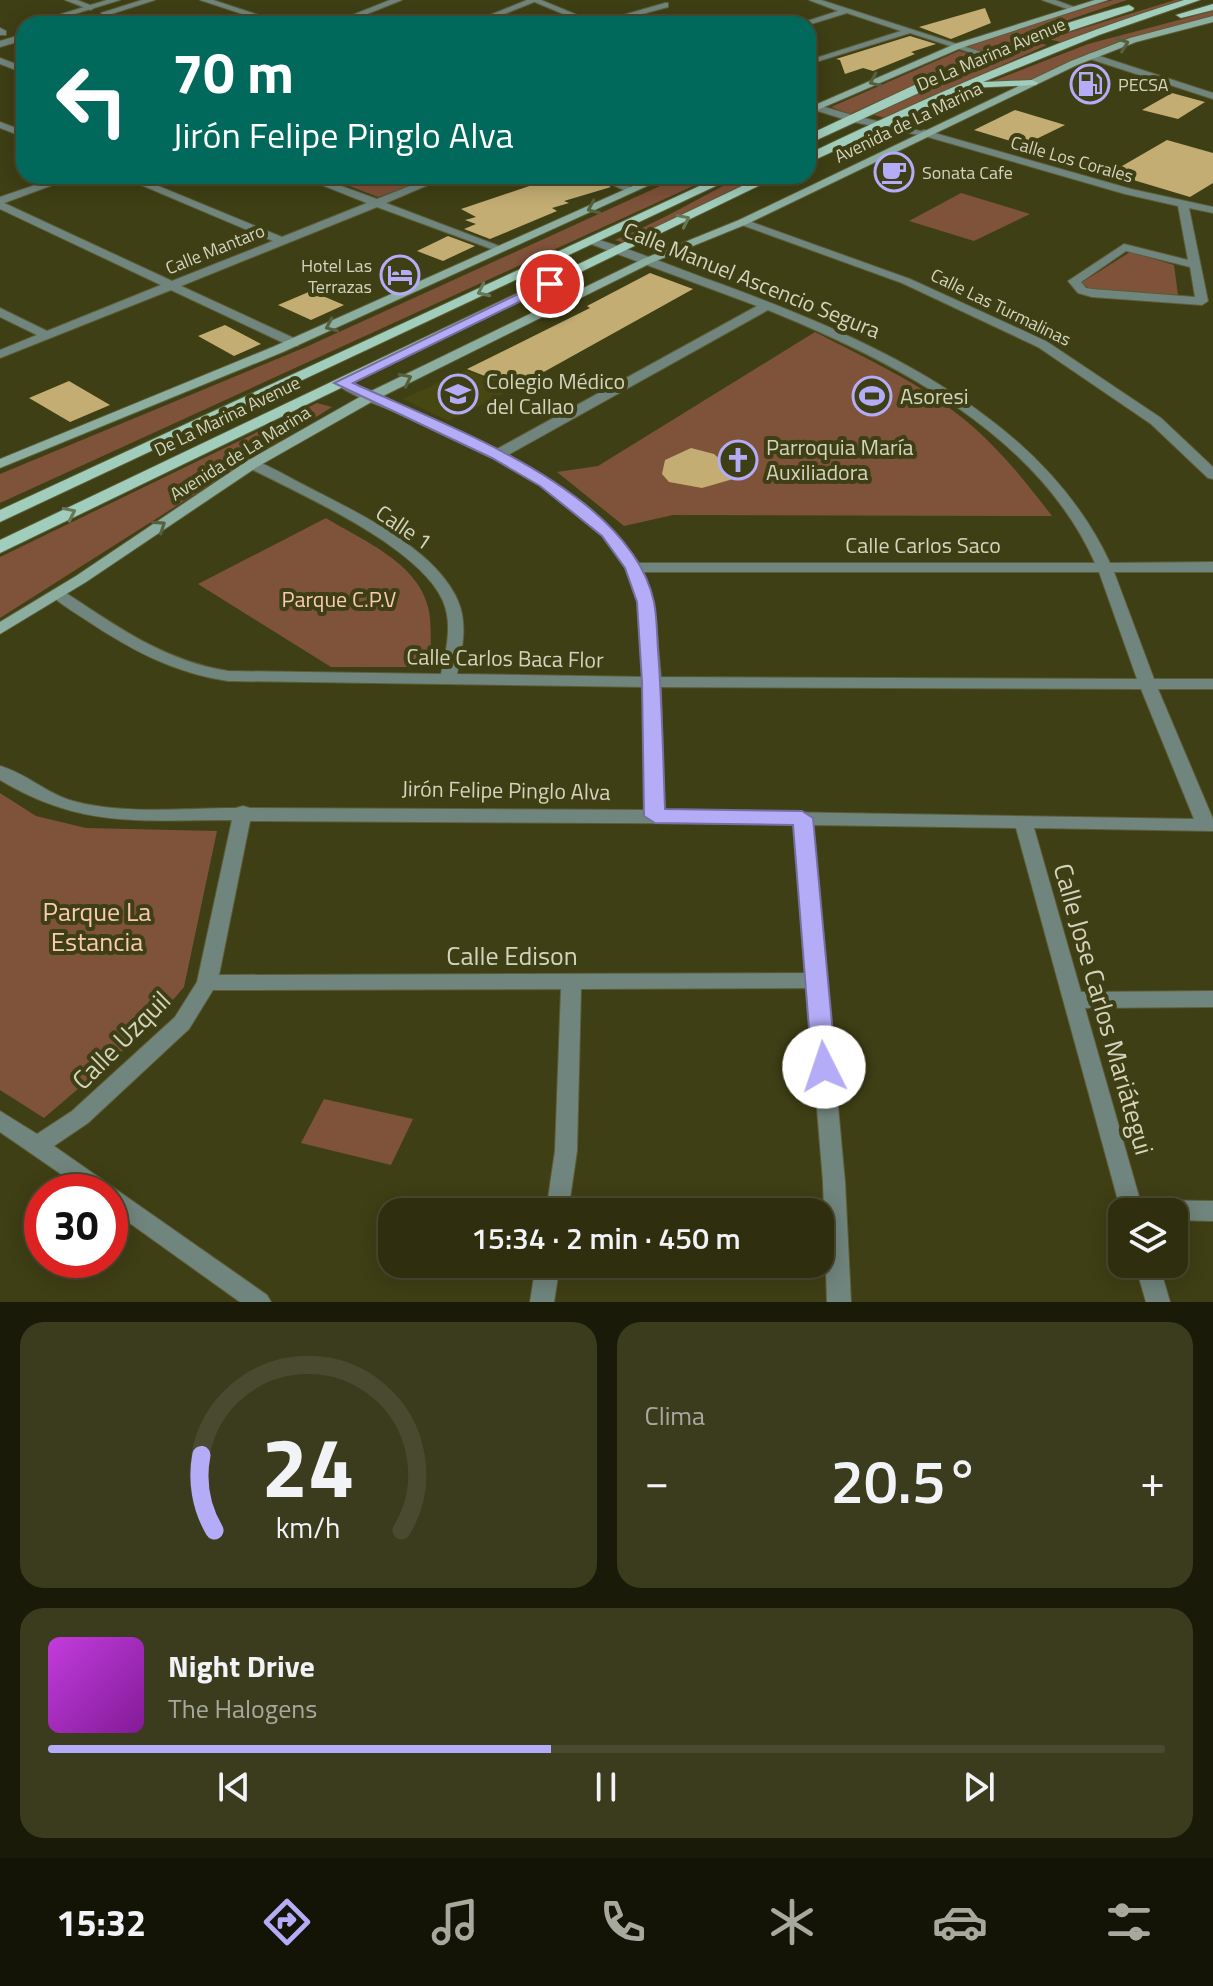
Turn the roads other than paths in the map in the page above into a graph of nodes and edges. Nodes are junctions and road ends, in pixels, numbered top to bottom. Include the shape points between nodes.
1 (69, 0) edge
2 (116, 0) edge
3 (151, 0) edge
4 (204, 0) edge
5 (369, 0) edge
6 (398, 0) edge
7 (535, 0) edge
8 (813, 0) edge
9 (1046, 0) edge
10 (1104, 0) edge
11 (1134, 0) edge
12 (1161, 0) edge
13 (1195, 0) edge
14 (385, 4) junction
15 (665, 5) dead end
16 (91, 7) junction
17 (1213, 7) edge
18 (1073, 8) junction
19 (847, 11) junction
20 (60, 16) edge
21 (96, 16) edge
22 (256, 16) edge
23 (354, 16) edge
24 (493, 16) edge
25 (576, 16) edge
26 (625, 16) edge
27 (1089, 18) junction
28 (1213, 19) edge
29 (816, 20) edge
30 (909, 31) junction
31 (1072, 40) junction
32 (958, 46) junction
33 (990, 56) junction
34 (1090, 56) junction
35 (822, 59) dead end
36 (1032, 83) junction
37 (958, 87) junction
38 (1213, 96) edge
39 (816, 106) edge
40 (816, 109) edge
41 (853, 119) junction
42 (879, 125) junction
43 (924, 133) junction
44 (816, 136) edge
45 (816, 155) edge
46 (51, 184) edge
47 (144, 184) edge
48 (325, 184) edge
49 (424, 184) edge
50 (617, 184) edge
51 (646, 184) edge
52 (714, 184) edge
53 (757, 184) edge
54 (632, 190) junction
55 (0, 203) edge
56 (376, 203) junction
57 (1183, 204) junction
58 (1213, 210) edge
59 (743, 222) junction
60 (283, 241) junction
61 (592, 241) junction
62 (501, 249) junction
63 (619, 251) junction
64 (647, 261) junction
65 (1195, 265) junction
66 (172, 286) junction
67 (765, 307) junction
68 (0, 312) edge
69 (46, 335) junction
70 (294, 343) junction
71 (0, 354) edge
72 (341, 383) junction
73 (370, 397) junction
74 (497, 455) junction
75 (0, 464) edge
76 (252, 464) junction
77 (1213, 475) edge
78 (0, 517) edge
79 (0, 547) edge
80 (1104, 567) junction
81 (1213, 567) edge
82 (634, 568) junction
83 (58, 594) junction
84 (0, 629) edge
85 (448, 679) junction
86 (651, 682) junction
87 (1148, 684) junction
88 (1213, 684) edge
89 (0, 772) edge
90 (243, 812) junction
91 (655, 816) junction
92 (802, 818) junction
93 (1023, 821) junction
94 (1209, 825) edge
95 (571, 980) junction
96 (818, 980) junction
97 (207, 983) junction
98 (1213, 999) edge
99 (1074, 1000) junction
100 (0, 1120) edge
101 (38, 1145) junction
102 (79, 1174) edge
103 (559, 1198) edge
104 (1128, 1198) edge
105 (128, 1210) edge
106 (1188, 1211) edge
107 (1213, 1211) edge
108 (546, 1278) edge
109 (1151, 1278) edge
110 (259, 1302) edge
111 (542, 1302) edge
112 (839, 1302) edge
113 (1158, 1302) edge

1 - 16 street
2 - 16 street
3 - 21 street
4 - 22 street
5 - 14 street
6 - 14 street
7 - 24 street
7 - 25 street
8 - 19 street
9 - 18 street
10 - 18 main road
11 - 27 main road
12 - 27 main road, De La Marina Avenue
13 - 31 main road, De La Marina Avenue
14 - 23 street
15 - 26 street
16 - 20 street
17 - 31 main road
18 - 32 main road
19 - 29 street
19 - 30 street
27 - 33 main road, De La Marina Avenue
34 -> 28 main road, Avenida de La Marina
30 - 32 street
30 - 35 street
31 - 37 main road, De La Marina Avenue
32 - 33 street
32 -> 39 main road
33 - 41 main road, De La Marina Avenue
34 - 36 main road, Avenida de La Marina
34 - 38 street
36 - 37 main road
36 - 43 main road, Avenida de La Marina
37 - 42 main road, De La Marina Avenue
40 - 41 street, Calle Los Corales
41 - 42 street, Calle Los Corales
41 - 44 main road, De La Marina Avenue
42 - 43 street, Calle Los Corales
42 - 45 main road, De La Marina Avenue
43 - 57 street, Calle Los Corales
43 - 59 main road, Avenida de La Marina
46 - 55 street
47 - 60 street
48 - 56 street
49 - 56 street, Calle Mantaro
50 - 54 street
51 - 54 main road
52 - 61 main road, De La Marina Avenue
63 -> 53 main road, De La Marina Avenue
54 -> 62 main road
55 - 66 street
56 - 60 street, Calle Mantaro
56 - 62 street
57 - 58 street, Calle Los Corales
57 - 65 street
59 - 64 main road, Avenida de La Marina
59 - 77 street, Calle Las Turmalinas via 906,281 1042,344 1156,421
60 - 66 street, Calle Mantaro
61 - 63 street, Calle Manuel Ascencio Segura
61 -> 78 main road, De La Marina Avenue
62 -> 70 main road
63 - 64 street, Calle Manuel Ascencio Segura
63 - 72 main road, De La Marina Avenue
64 - 67 street, Calle Manuel Ascencio Segura
73 -> 64 main road, Avenida de La Marina
65 - 65 street via 1202,301 1092,293 1074,281 1124,247
66 - 69 street, Calle Mantaro
66 - 70 street
67 - 74 street
67 - 80 street, Calle Manuel Ascencio Segura via 879,354 952,399 1056,489
68 - 69 street
69 - 71 street, Calle Mantaro
70 - 75 main road
72 - 73 street
79 -> 72 main road, De La Marina Avenue
73 - 74 street
73 - 76 main road, Avenida de La Marina
74 - 82 street via 580,508 608,532
83 -> 76 main road, Avenida de La Marina
76 - 85 street, Calle 1 via 404,549 434,575 451,600 455,624
80 - 81 street, Calle Carlos Saco
80 - 82 street, Calle Carlos Saco
80 - 87 street, Calle Manuel Ascencio Segura
82 - 86 street via 645,602
83 - 84 main road, Avenida de La Marina
83 - 85 street, Calle Carlos Baca Flor via 185,670 228,676
85 - 86 street, Calle Carlos Baca Flor
86 - 87 street, Calle Carlos Baca Flor
86 - 91 street
87 - 88 street, Calle Carlos Baca Flor
87 - 94 street, Calle Manuel Ascencio Segura
89 - 90 street, Jirón Felipe Pinglo Alva via 50,801 82,812
90 - 91 street, Jirón Felipe Pinglo Alva
90 - 97 street, Calle Uzquil
91 - 92 street, Jirón Felipe Pinglo Alva
92 - 93 street, Jirón Felipe Pinglo Alva
92 - 96 street
93 - 94 street, Jirón Felipe Pinglo Alva
93 - 99 street, Calle Jose Carlos Mariátegui
95 - 96 street, Calle Edison
95 - 97 street, Calle Edison
95 - 103 street via 566,1151
96 - 112 street
97 - 101 street, Calle Uzquil via 182,1023 141,1063 80,1117
98 - 99 street
99 - 104 street, Calle Jose Carlos Mariátegui
100 - 101 street
101 - 102 street
105 - 110 street
106 - 107 street
108 - 111 street
109 - 113 street

